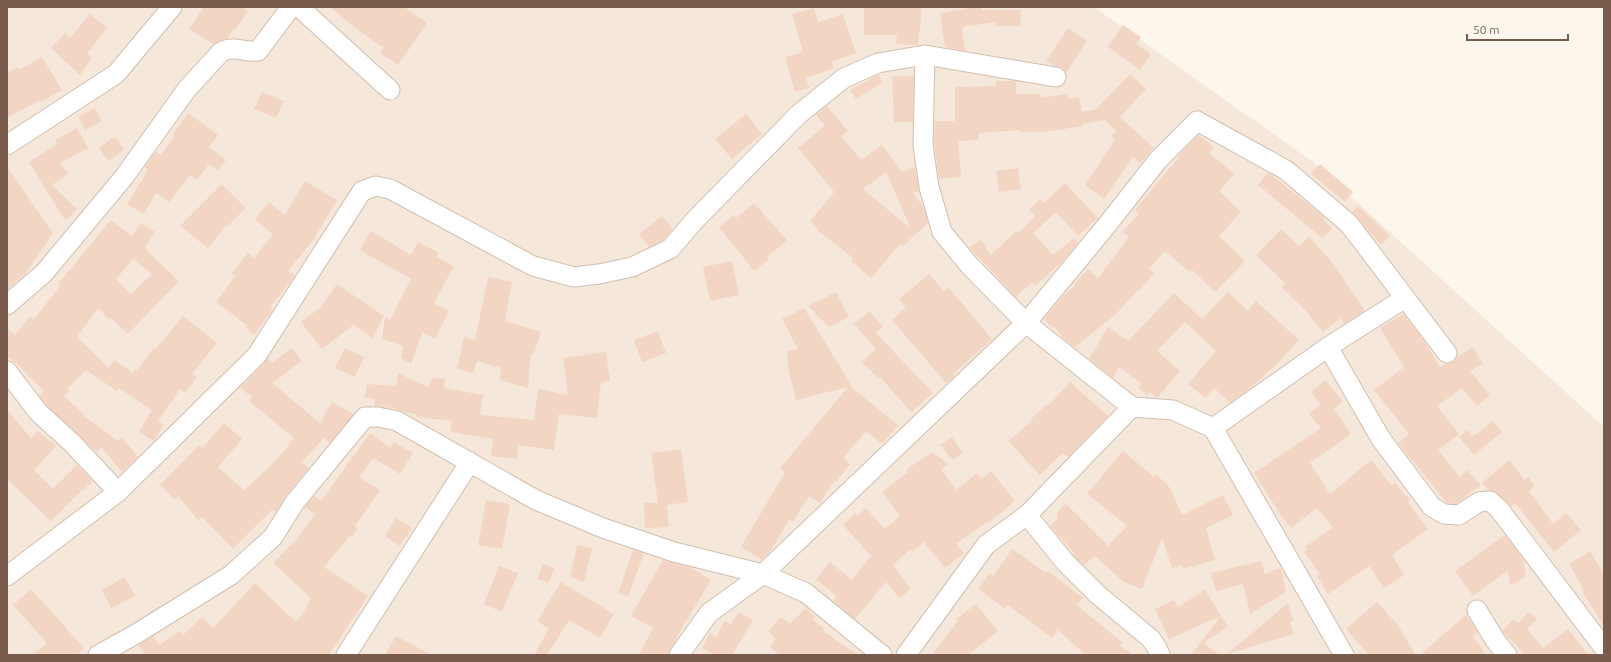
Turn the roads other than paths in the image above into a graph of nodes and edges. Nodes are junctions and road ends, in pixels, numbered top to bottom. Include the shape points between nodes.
1 (172, 7) edge
2 (291, 7) edge
3 (299, 7) edge
4 (926, 55) junction
5 (1056, 77) dead end
6 (390, 90) dead end
7 (7, 145) edge
8 (1405, 298) junction
9 (7, 305) edge
10 (1026, 323) junction
11 (1328, 347) junction
12 (1448, 353) dead end
13 (7, 371) edge
14 (1132, 407) junction
15 (1213, 428) junction
16 (470, 462) junction
17 (118, 492) junction
18 (1027, 515) junction
19 (763, 574) junction
20 (7, 576) edge
21 (1477, 610) dead end
22 (1604, 648) edge
23 (98, 655) edge
24 (346, 655) edge
25 (679, 655) edge
26 (882, 655) edge
27 (906, 655) edge
28 (1160, 655) edge
29 (1344, 655) edge
30 (1507, 655) edge

1 - 7 street via 116,74
2 - 9 street via 258,51 228,48 221,52 187,89 124,177 49,267
3 - 6 street
4 - 5 street
4 - 10 street via 923,145 929,188 942,232 970,266
4 - 17 street via 878,63 844,78 799,114 670,249 632,267 574,277 534,266 390,189 376,186 362,192 257,355
8 - 10 street via 1349,224 1338,214 1286,170 1197,121 1158,160
8 - 11 street
8 - 12 street
10 - 14 street
10 - 19 street
11 - 15 street
11 - 22 street via 1381,439 1432,507 1444,514 1459,515 1479,502 1490,501 1499,509
13 - 17 street via 38,412 72,443
14 - 15 street via 1173,410
14 - 18 street
15 - 29 street
16 - 19 street via 536,500 603,528 674,552
16 - 23 street via 397,420 365,417 295,502 273,537 225,578
16 - 24 street
17 - 20 street
18 - 27 street via 986,545
18 - 28 street via 1065,562 1097,594 1151,639
19 - 25 street via 709,613
19 - 26 street via 806,593
21 - 30 street

